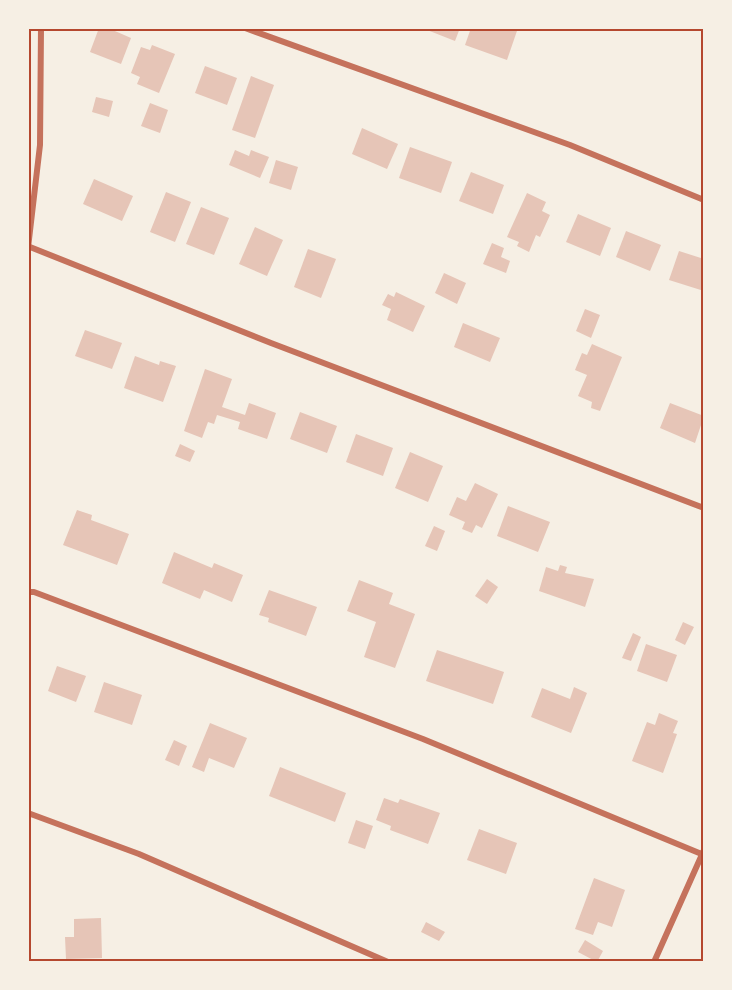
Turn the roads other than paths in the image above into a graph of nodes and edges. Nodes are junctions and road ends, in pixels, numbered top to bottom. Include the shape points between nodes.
1 (41, 28) edge
2 (245, 28) edge
3 (704, 200) edge
4 (29, 247) edge
5 (704, 508) edge
6 (28, 592) edge
7 (28, 813) edge
8 (703, 853) edge
9 (388, 962) edge
10 (654, 962) edge

1 - 4 street via 40,145
2 - 3 street via 570,145
4 - 5 street
6 - 8 street via 423,739
7 - 9 street via 139,854
8 - 10 street

